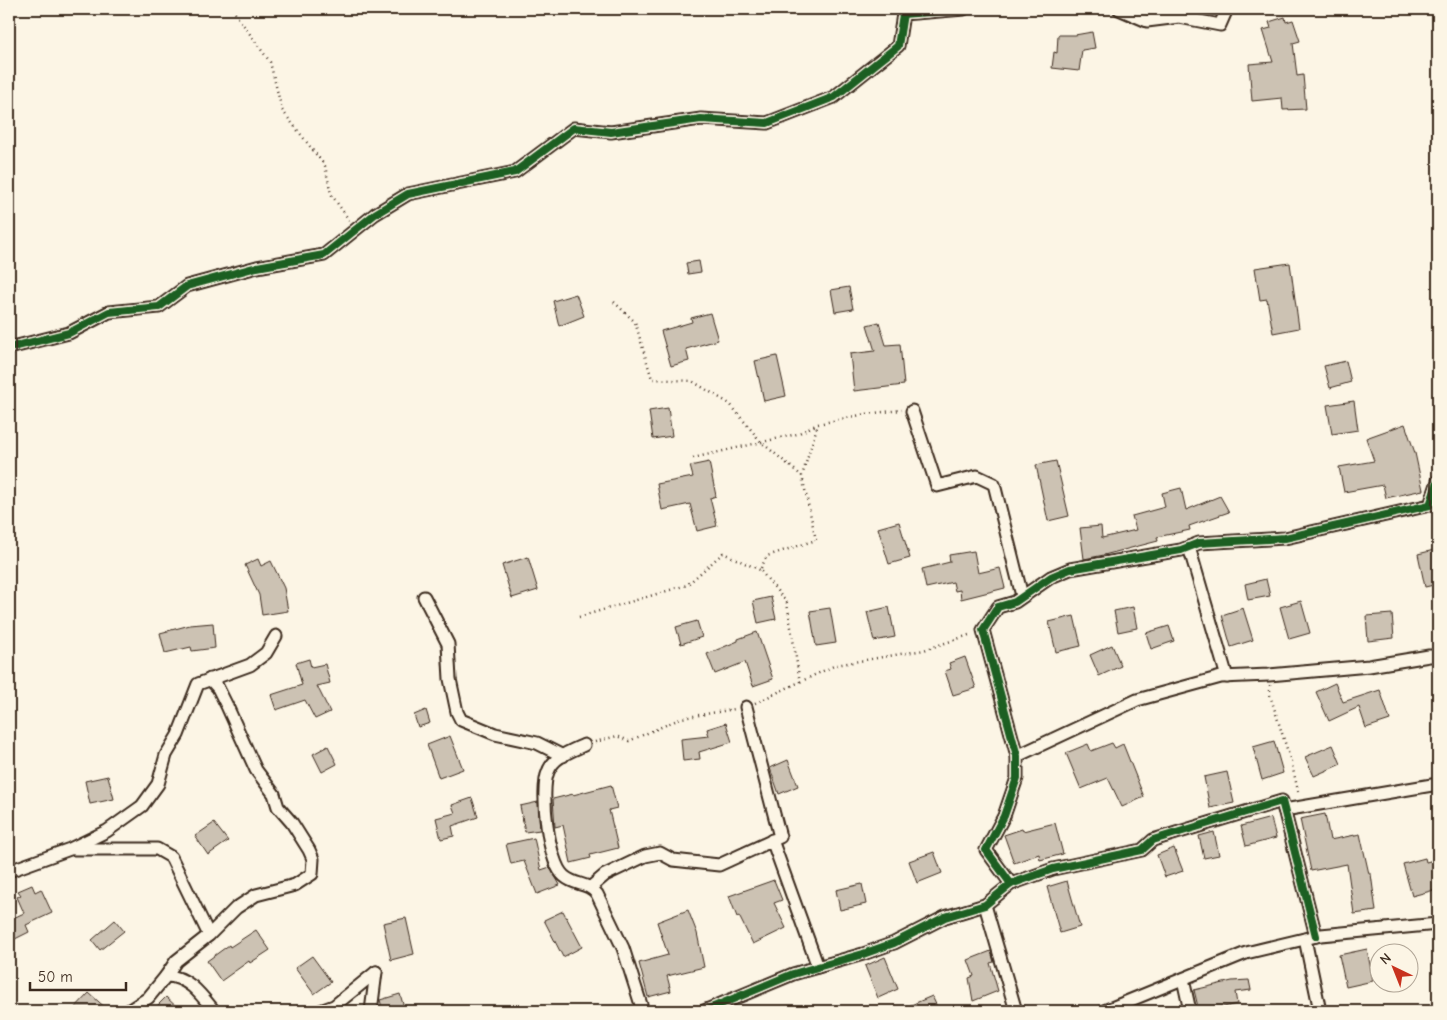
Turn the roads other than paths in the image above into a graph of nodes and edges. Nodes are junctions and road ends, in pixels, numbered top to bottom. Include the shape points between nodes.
1 (964, 9) edge
2 (1119, 9) edge
3 (1227, 9) edge
4 (9, 348) edge
5 (912, 410) road end
6 (1438, 481) edge
7 (1190, 547) junction
8 (1022, 596) junction
9 (424, 597) dead end
10 (276, 636) dead end
11 (1438, 656) edge
12 (1227, 677) junction
13 (210, 679) junction
14 (746, 707) road end
15 (584, 745) road end
16 (562, 756) junction
17 (1017, 756) junction
18 (1438, 784) edge
19 (1284, 810) junction
20 (772, 840) junction
21 (70, 849) junction
22 (9, 871) edge
23 (1011, 884) junction
24 (591, 887) junction
25 (985, 905) junction
26 (1438, 924) edge
27 (209, 935) junction
28 (1310, 938) junction
29 (818, 967) junction
30 (166, 976) junction
31 (1183, 979) junction
32 (128, 1011) edge
33 (214, 1011) edge
34 (320, 1011) edge
35 (371, 1011) edge
36 (642, 1011) edge
37 (704, 1011) edge
38 (1016, 1011) edge
39 (1104, 1011) edge
40 (1190, 1011) edge
41 (1320, 1011) edge

1 - 4 street via 903,14 898,46 834,97 767,123 700,119 611,132 574,128 514,172 408,194 375,214 324,255 257,267 186,286 159,306 109,312 69,333
2 - 3 street via 1147,21 1179,16 1220,25
5 - 8 street via 937,486 977,476 994,484
6 - 7 street via 1430,505 1285,538 1199,543
7 - 8 street via 1070,569
7 - 12 street
8 - 17 street via 1015,602 998,607 983,630
9 - 16 street via 448,644 450,679 461,720 496,734 537,742
10 - 13 street via 266,653 250,665
11 - 12 street via 1369,666
12 - 17 street via 1137,700
13 - 21 street via 198,684 178,735 166,755 158,784 142,806 107,831
13 - 27 street via 218,688 256,770 314,859 312,874 306,879 256,895 236,908
14 - 20 street via 780,837
15 - 16 street
16 - 24 street via 554,762 546,780 549,840 562,876
17 - 23 street via 1017,778 1004,816 986,850
18 - 19 street
19 - 23 street via 1282,801 1153,840 1142,850 1053,869
19 - 28 street
20 - 24 street via 719,865 673,860 660,853 646,856 605,874
20 - 29 street
21 - 22 street
21 - 27 street via 157,849 171,857
23 - 25 street
24 - 36 street via 623,948
25 - 29 street via 945,917 894,943
25 - 38 street
26 - 28 street
27 - 30 street via 176,961
28 - 31 street via 1246,952
28 - 41 street
29 - 37 street
30 - 32 street via 148,998
30 - 33 street via 176,976 196,989
31 - 39 street
31 - 40 street
34 - 35 street via 334,1006 376,972

